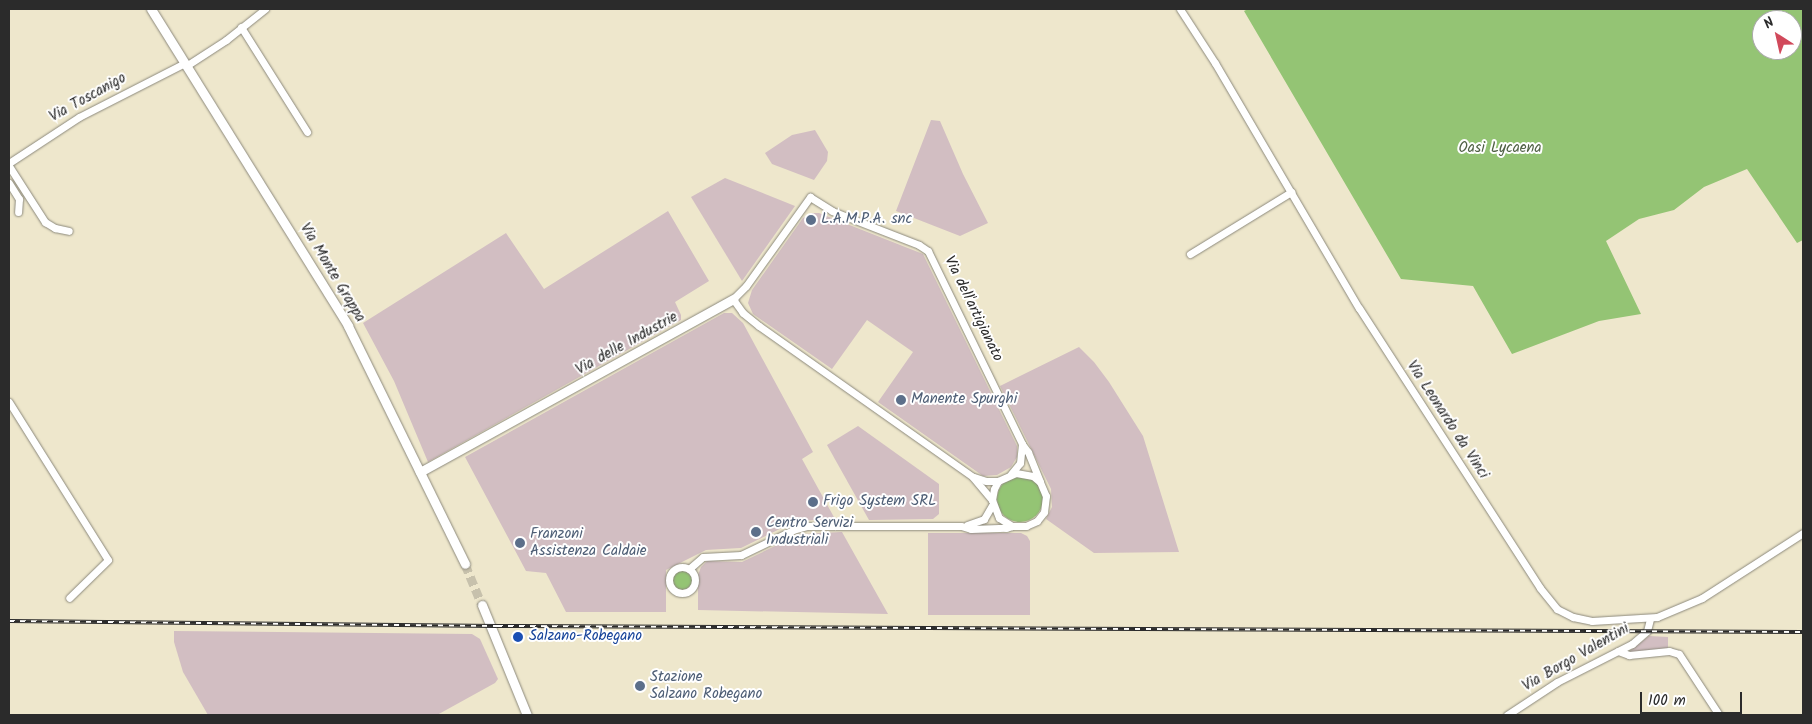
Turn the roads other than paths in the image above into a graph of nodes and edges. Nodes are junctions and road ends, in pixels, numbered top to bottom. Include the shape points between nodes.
1 (151, 9) edge
2 (265, 9) edge
3 (1180, 9) edge
4 (241, 27) junction
5 (185, 64) junction
6 (307, 132) dead end
7 (9, 165) edge
8 (9, 184) edge
9 (1291, 192) junction
10 (810, 197) joint
11 (18, 212) dead end
12 (69, 231) dead end
13 (1190, 254) dead end
14 (733, 299) junction
15 (9, 402) edge
16 (1022, 444) junction
17 (420, 472) junction
18 (1011, 474) junction
19 (973, 477) junction
20 (998, 482) junction
21 (1040, 482) junction
22 (992, 502) junction
23 (961, 526) junction
24 (1012, 526) junction
25 (1803, 533) edge
26 (465, 564) tunnel mouth
27 (689, 569) dead end
28 (69, 598) dead end
29 (482, 605) tunnel mouth
30 (1650, 619) junction
31 (1618, 651) junction
32 (527, 715) edge
33 (1507, 715) edge
34 (1719, 715) edge

1 - 5 street, Via Monte Grappa
2 - 4 street, Via Toscanigo
3 - 9 street, Via Leonardo da Vinci
4 - 5 street, Via Toscanigo
4 - 6 street
5 - 7 street, Via Toscanigo via 79,117
5 - 17 street, Via Monte Grappa via 339,310
7 - 12 street via 45,222
8 - 11 street via 19,199
9 - 13 street
9 - 30 street, Via Leonardo da Vinci via 1359,308 1552,604 1563,613 1582,619
10 - 14 street, Via delle Industrie via 746,286
10 - 16 street, Via dell'artigianato via 832,211 928,251
14 - 17 street, Via delle Industrie
14 - 19 street via 758,326
15 - 28 street via 108,560
16 - 18 street via 1020,463
16 - 21 street, Via dell'artigianato
17 - 26 street, Via Monte Grappa
18 - 20 street
18 - 21 street via 1028,474
19 - 20 street
19 - 22 street
20 - 22 street
21 - 24 street, Via dell'artigianato via 1046,496 1041,517 1026,526
22 - 23 street via 984,519
22 - 24 street via 999,518
23 - 24 street, Via dell'artigianato
23 - 27 street via 800,527 744,554 703,557
25 - 30 street, Via Leonardo da Vinci via 1702,598
29 - 32 street
30 - 31 street, Via Borgo Valentini via 1650,626 1644,634
31 - 33 street, Via Borgo Valentini via 1557,682
31 - 34 street via 1628,655 1679,654

